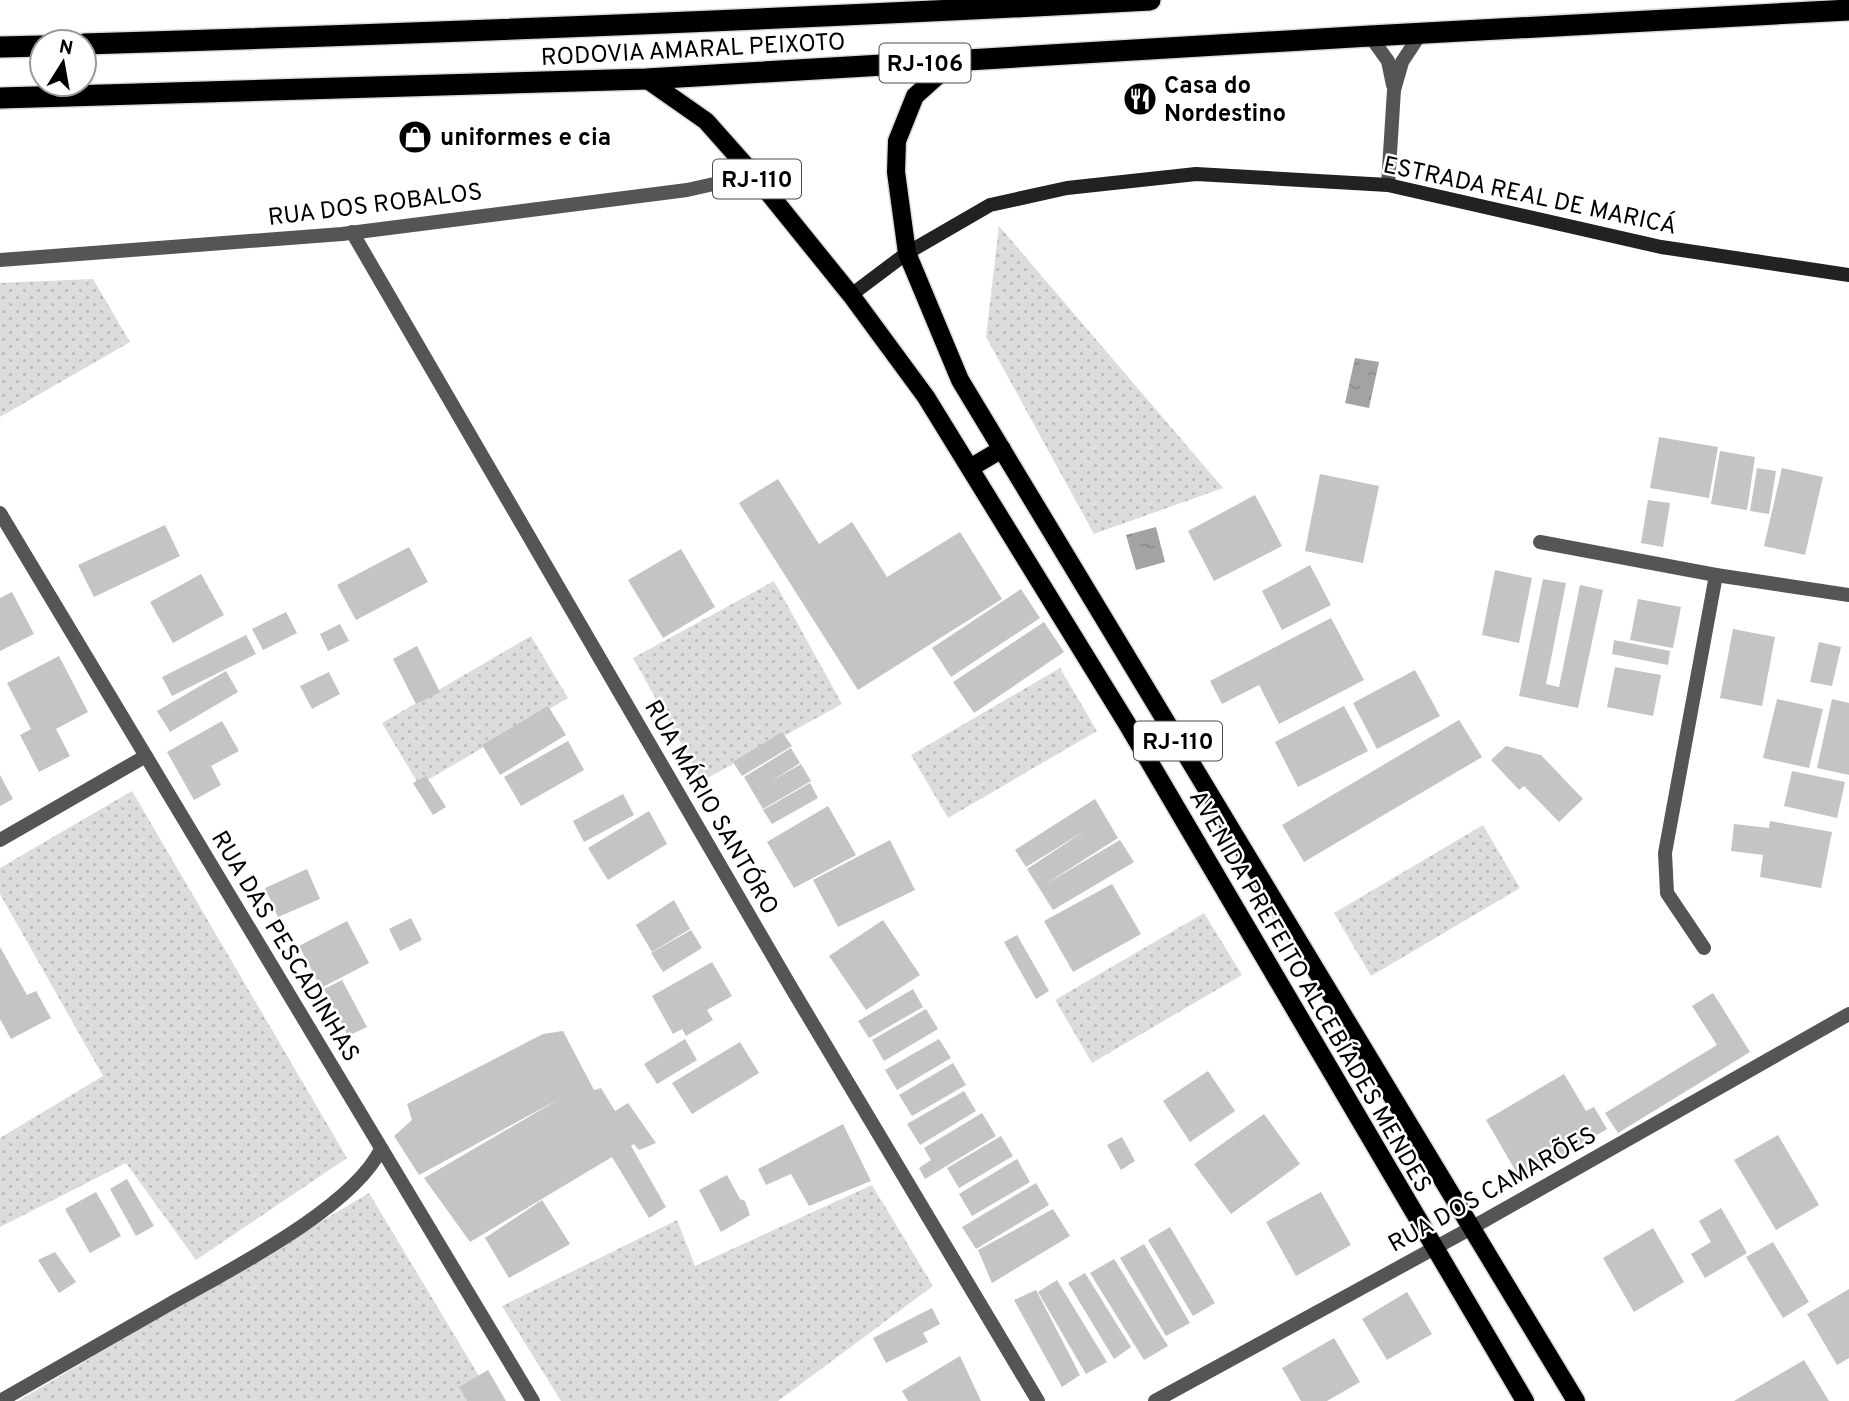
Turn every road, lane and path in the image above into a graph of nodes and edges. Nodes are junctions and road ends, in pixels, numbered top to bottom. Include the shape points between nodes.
1 (1150, 0) edge
2 (847, 8) edge
3 (1849, 10) edge
4 (1421, 33) junction
5 (1370, 36) junction
6 (98, 44) edge
7 (28, 46) edge
8 (0, 47) edge
9 (953, 62) junction
10 (646, 79) junction
11 (1394, 90) junction
12 (0, 98) edge
13 (754, 175) junction
14 (1388, 185) junction
15 (352, 232) junction
16 (907, 253) junction
17 (0, 260) edge
18 (1849, 275) edge
19 (852, 295) junction
20 (1002, 449) junction
21 (970, 468) junction
22 (0, 513) edge
23 (1540, 542) dead end
24 (1716, 575) junction
25 (1849, 595) edge
26 (146, 756) junction
27 (0, 840) edge
28 (1704, 948) dead end
29 (1848, 1018) edge
30 (381, 1149) junction
31 (1473, 1227) junction
32 (1433, 1248) junction
33 (0, 1401) edge
34 (533, 1401) edge
35 (1038, 1401) edge
36 (1155, 1401) edge
37 (1525, 1401) edge
38 (1576, 1401) edge

1 - 2 highway, RODOVIA AMARAL PEIXOTO / RJ-106
2 - 6 highway, RODOVIA AMARAL PEIXOTO / RJ-106 via 453,33
3 - 4 highway, RODOVIA AMARAL PEIXOTO / RJ-106
4 - 5 highway, RODOVIA AMARAL PEIXOTO / RJ-106
4 - 11 street via 1402,62
5 - 9 highway, RODOVIA AMARAL PEIXOTO / RJ-106
5 - 11 street via 1388,61
7 - 8 highway
9 - 10 highway, RODOVIA AMARAL PEIXOTO / RJ-106
9 - 16 main road, AVENIDA PREFEITO ALCEBÍADES MENDES / RJ-110 via 915,96 897,141 896,172
10 - 12 highway, RODOVIA AMARAL PEIXOTO / RJ-106
10 - 13 main road, AVENIDA PREFEITO ALCEBÍADES MENDES / RJ-110 via 706,121
11 - 14 street
13 - 15 street, RUA DOS ROBALOS via 687,190
13 - 19 main road, AVENIDA PREFEITO ALCEBÍADES MENDES / RJ-110
14 - 16 main road, ESTRADA REAL DE MARICÁ via 1196,174 1067,188 989,205
14 - 18 main road, ESTRADA REAL DE MARICÁ via 1661,247
15 - 17 street, RUA DOS ROBALOS
15 - 35 street, RUA MÁRIO SANTÓRO via 792,989
16 - 19 main road, ESTRADA REAL DE MARICÁ
16 - 20 main road, AVENIDA PREFEITO ALCEBÍADES MENDES / RJ-110 via 960,380
19 - 21 main road, AVENIDA PREFEITO ALCEBÍADES MENDES / RJ-110 via 926,397
20 - 21 main road
20 - 31 main road, AVENIDA PREFEITO ALCEBÍADES MENDES / RJ-110
21 - 32 main road, AVENIDA PREFEITO ALCEBÍADES MENDES / RJ-110 via 1126,722
22 - 26 street, RUA DAS PESCADINHAS
23 - 24 street
24 - 25 street
24 - 28 street via 1665,853 1668,894
26 - 27 street
26 - 30 street, RUA DAS PESCADINHAS
29 - 31 street, RUA DOS CAMARÕES
30 - 33 street via 374,1164 313,1218
30 - 34 street, RUA DAS PESCADINHAS
31 - 32 street, RUA DOS CAMARÕES
31 - 38 main road, AVENIDA PREFEITO ALCEBÍADES MENDES / RJ-110
32 - 36 street, RUA DOS CAMARÕES
32 - 37 main road, AVENIDA PREFEITO ALCEBÍADES MENDES / RJ-110

